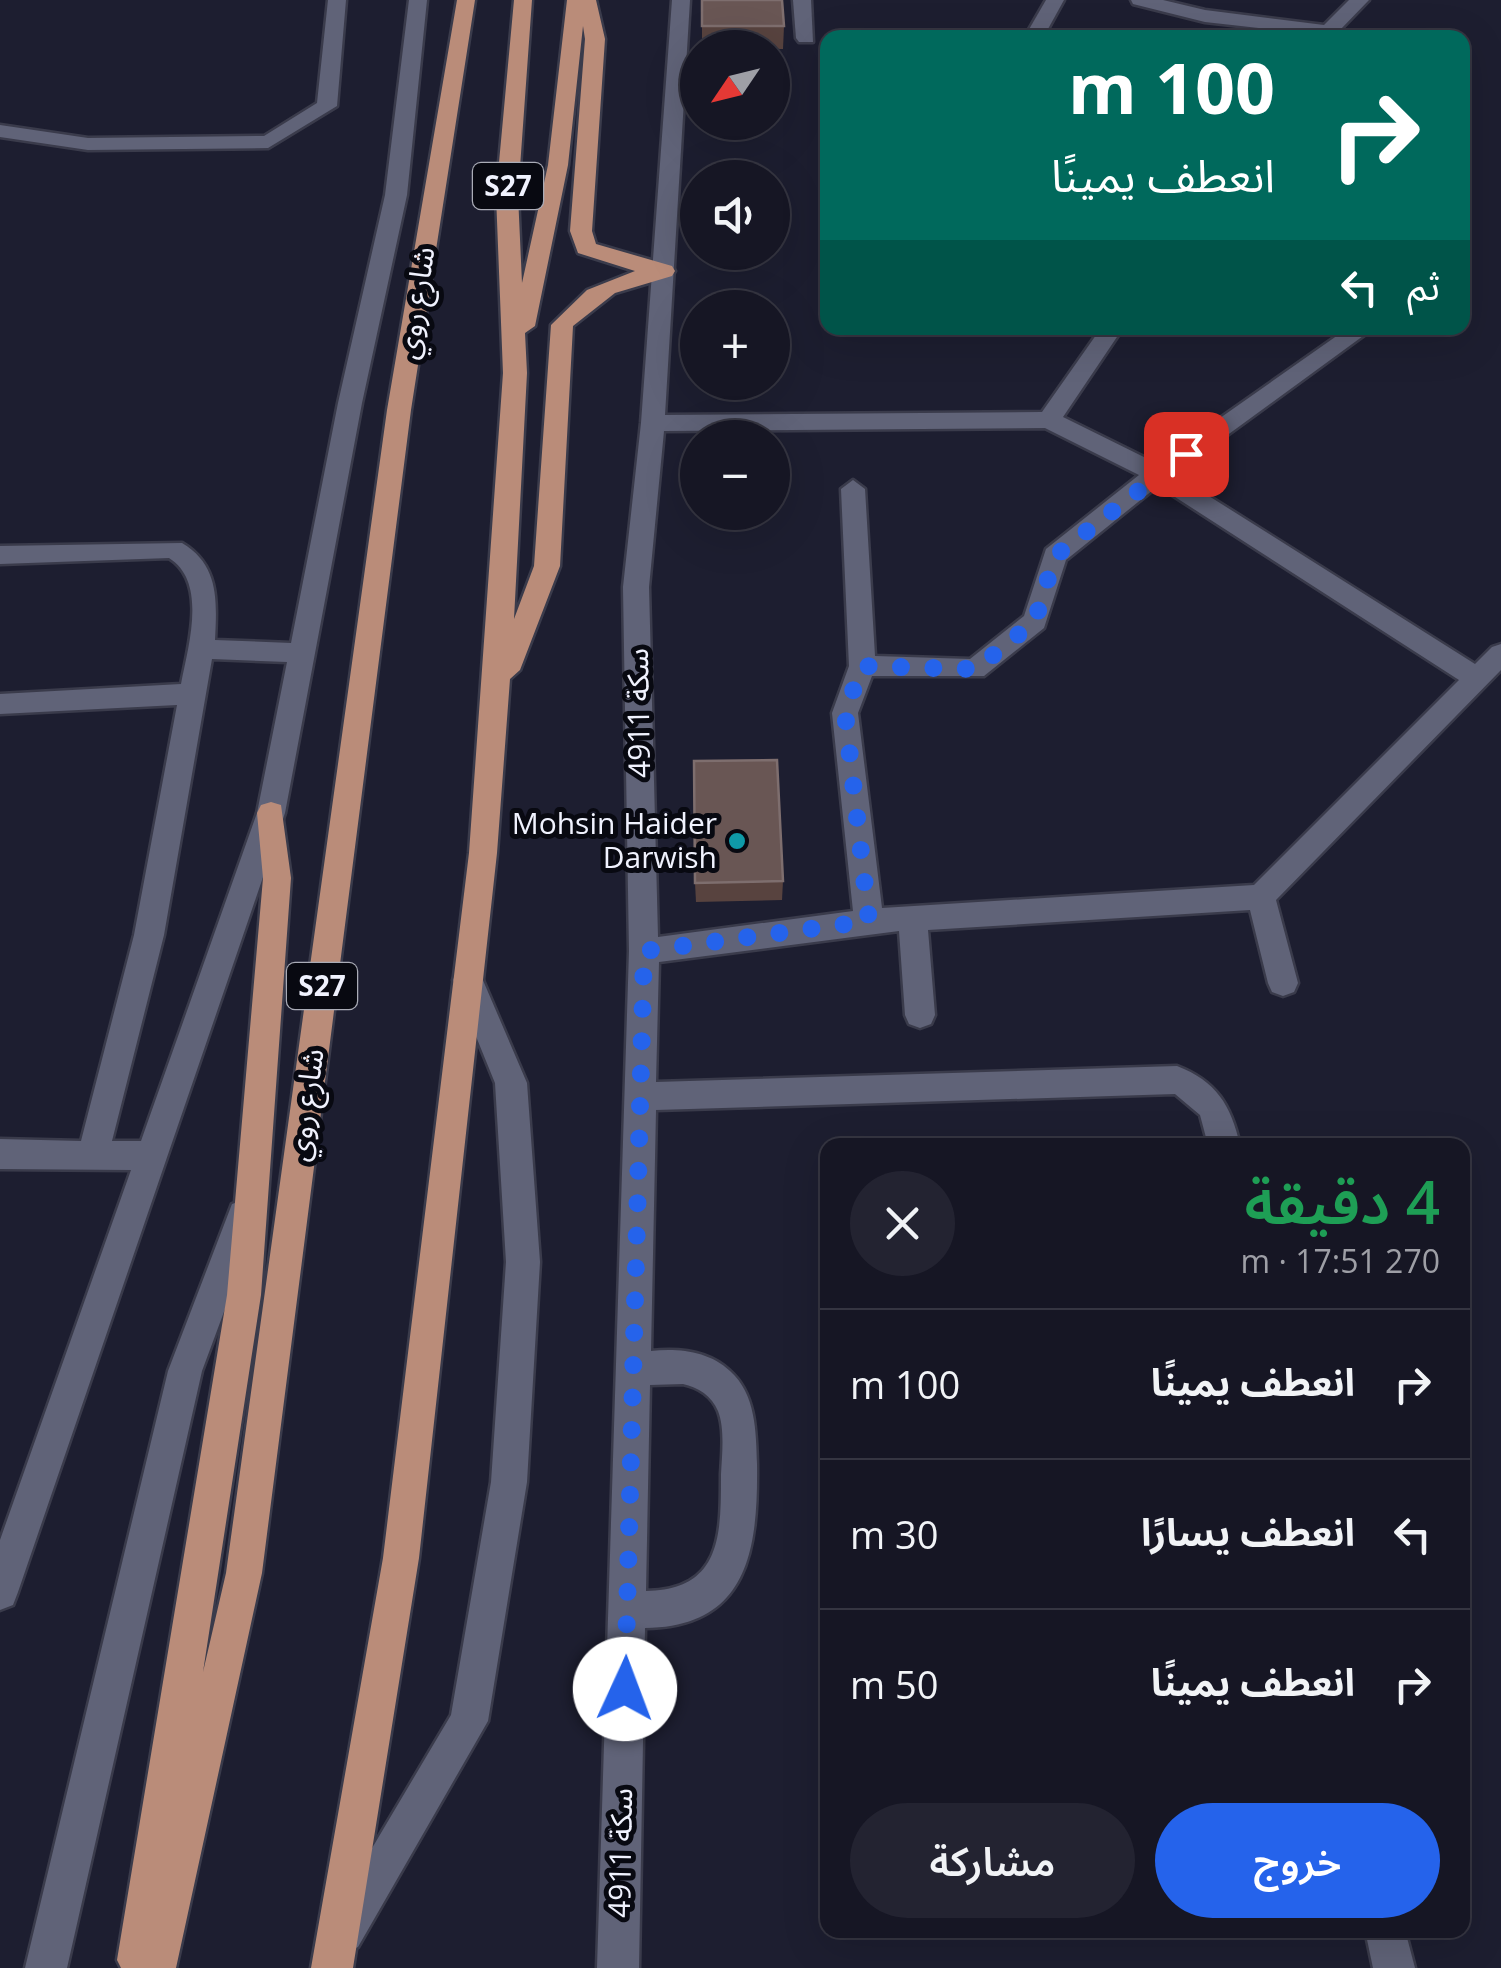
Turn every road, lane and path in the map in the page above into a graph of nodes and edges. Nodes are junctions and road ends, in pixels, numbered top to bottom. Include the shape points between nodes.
1 (337, 0) edge
2 (418, 0) edge
3 (466, 0) edge
4 (524, 0) edge
5 (576, 0) edge
6 (587, 0) edge
7 (681, 0) edge
8 (802, 0) edge
9 (1055, 0) edge
10 (1140, 0) edge
11 (1360, 0) edge
12 (1038, 30) edge
13 (1305, 30) edge
14 (1336, 30) edge
15 (806, 38) dead end
16 (0, 132) edge
17 (664, 271) junction
18 (1107, 335) edge
19 (1352, 335) edge
20 (514, 373) junction
21 (1049, 420) junction
22 (653, 423) junction
23 (1157, 474) junction
24 (852, 488) dead end
25 (0, 555) edge
26 (201, 649) junction
27 (301, 653) junction
28 (1501, 654) edge
29 (862, 666) junction
30 (1476, 678) junction
31 (192, 694) junction
32 (496, 699) junction
33 (0, 704) edge
34 (270, 813) junction
35 (1261, 898) junction
36 (914, 919) junction
37 (869, 921) junction
38 (644, 951) junction
39 (468, 980) junction
40 (1283, 984) dead end
41 (920, 1015) dead end
42 (640, 1096) junction
43 (1223, 1138) edge
44 (0, 1154) edge
45 (93, 1155) junction
46 (151, 1156) junction
47 (249, 1203) junction
48 (633, 1370) junction
49 (0, 1592) edge
50 (627, 1610) junction
51 (1388, 1938) edge
52 (334, 1958) edge
53 (46, 1968) edge
54 (136, 1968) edge
55 (154, 1968) edge
56 (618, 1968) edge
57 (1394, 1968) edge

1 - 16 street via 327,106 268,142 88,144
2 - 27 street via 396,194
3 - 55 main road, شارع روي / S27 via 399,410 244,1573
4 - 20 main road, S27 via 507,195
5 - 20 main road via 558,165
6 - 17 main road via 595,39 581,231 586,248
7 - 17 street, سكة 4911
8 - 15 street
9 - 12 street
10 - 13 street
11 - 14 street
17 - 22 street, سكة 4911
17 - 32 main road via 616,282 579,304 562,326 548,566
18 - 21 street
19 - 23 street
20 - 32 main road, S27
21 - 22 street
21 - 23 street
22 - 38 street, سكة 4911 via 636,587
23 - 29 street via 1055,556 1035,621 976,669
23 - 30 street
24 - 29 street
25 - 26 street via 172,549 192,560 205,593
26 - 27 street
26 - 31 street
27 - 34 street
28 - 30 street
29 - 37 street via 845,713
30 - 35 street
31 - 33 street
31 - 45 street via 150,935
32 - 39 main road, S27
34 - 46 street
34 - 47 main road via 277,878
35 - 36 street
35 - 40 street
36 - 37 street
36 - 41 street
37 - 38 street
38 - 42 street, سكة 4911
39 - 52 main road, S27 via 401,1558
39 - 52 street via 511,1083 523,1262 509,1482 470,1721
42 - 43 street via 1177,1080 1198,1088 1218,1112
42 - 48 street, سكة 4911
44 - 45 street
45 - 46 street
46 - 49 street
47 - 53 street via 185,1371
47 - 54 main road via 244,1294
48 - 50 street, سكة 4911
48 - 50 street via 666,1364 696,1369 724,1387 737,1414 738,1450 734,1551 721,1576 699,1598 672,1609
50 - 56 street, سكة 4911
51 - 57 street

